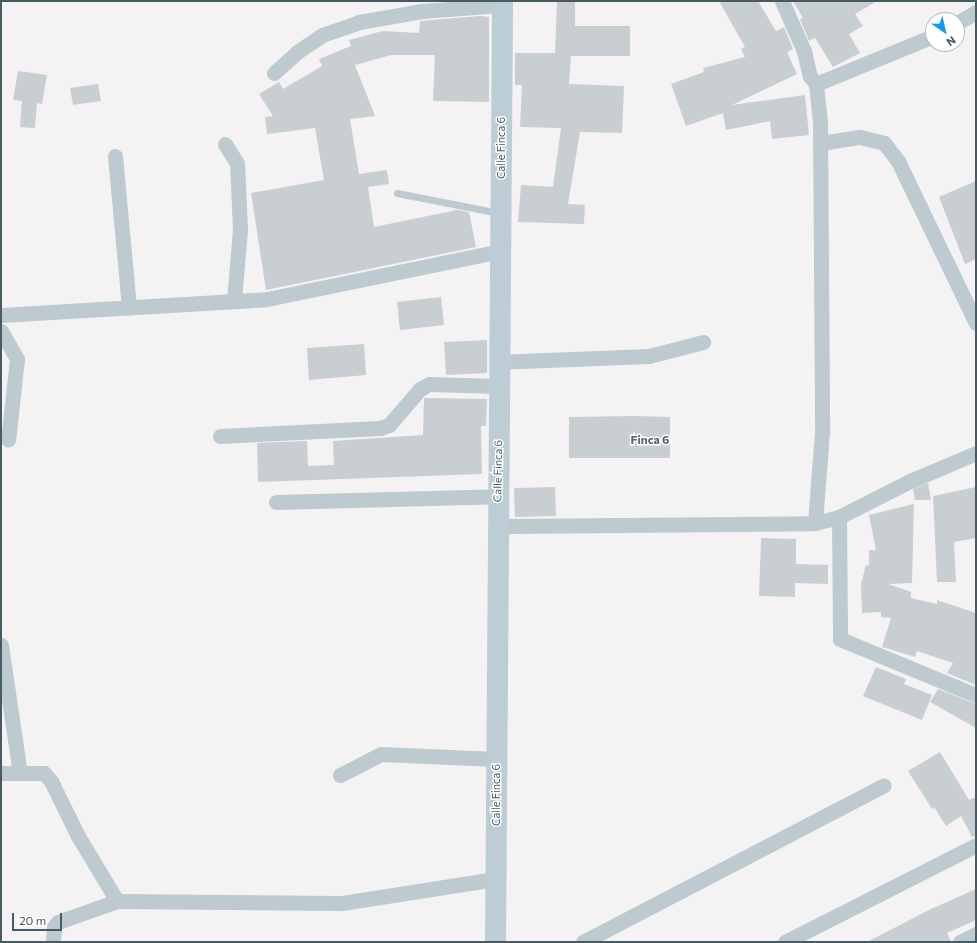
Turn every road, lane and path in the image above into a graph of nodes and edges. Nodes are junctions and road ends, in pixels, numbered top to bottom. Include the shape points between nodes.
1 (782, 1) edge
2 (502, 3) edge
3 (976, 12) edge
4 (965, 18) edge
5 (925, 39) edge
6 (274, 73) dead end
7 (816, 84) junction
8 (820, 143) junction
9 (224, 144) dead end
10 (115, 156) dead end
11 (397, 193) dead end
12 (501, 214) junction
13 (501, 251) junction
14 (234, 301) junction
15 (129, 307) junction
16 (1, 315) edge
17 (976, 323) edge
18 (1, 332) edge
19 (703, 342) dead end
20 (498, 362) junction
21 (499, 386) junction
22 (220, 436) dead end
23 (8, 440) dead end
24 (976, 453) edge
25 (498, 496) junction
26 (276, 502) dead end
27 (839, 518) junction
28 (815, 523) junction
29 (497, 526) junction
30 (1, 645) edge
31 (976, 695) edge
32 (496, 759) junction
33 (1, 773) edge
34 (20, 773) junction
35 (340, 775) dead end
36 (884, 785) dead end
37 (976, 845) edge
38 (495, 879) junction
39 (118, 901) junction
40 (976, 934) edge
41 (53, 942) edge
42 (495, 942) edge
43 (583, 942) edge
44 (785, 942) edge
45 (960, 942) edge

1 - 7 street via 804,51 810,76
2 - 6 street via 422,11 359,22 322,35 297,52
2 - 12 street, Calle Finca 6
3 - 4 street
5 - 7 street
7 - 8 street
8 - 17 street via 860,137 884,143 898,161
8 - 28 street via 822,432
9 - 14 street via 237,163 240,229
10 - 15 street
11 - 12 lane
12 - 13 street, Calle Finca 6
13 - 14 street via 267,299
13 - 20 street, Calle Finca 6
14 - 15 street
15 - 16 street
18 - 23 street via 17,359
19 - 20 street via 649,356
20 - 21 street, Calle Finca 6
21 - 22 street via 429,384 420,389 389,425 380,428
21 - 25 street, Calle Finca 6
24 - 27 street via 910,481
25 - 26 street
25 - 29 street, Calle Finca 6
27 - 28 street
27 - 31 street via 840,639
28 - 29 street
29 - 32 street, Calle Finca 6
30 - 34 street
32 - 35 street via 381,754
32 - 38 street, Calle Finca 6
33 - 34 street
34 - 39 street via 44,773 51,781 78,836
36 - 43 street
37 - 44 street
38 - 39 street via 342,903
38 - 42 street, Calle Finca 6
39 - 41 street via 58,922 54,927
40 - 45 street

